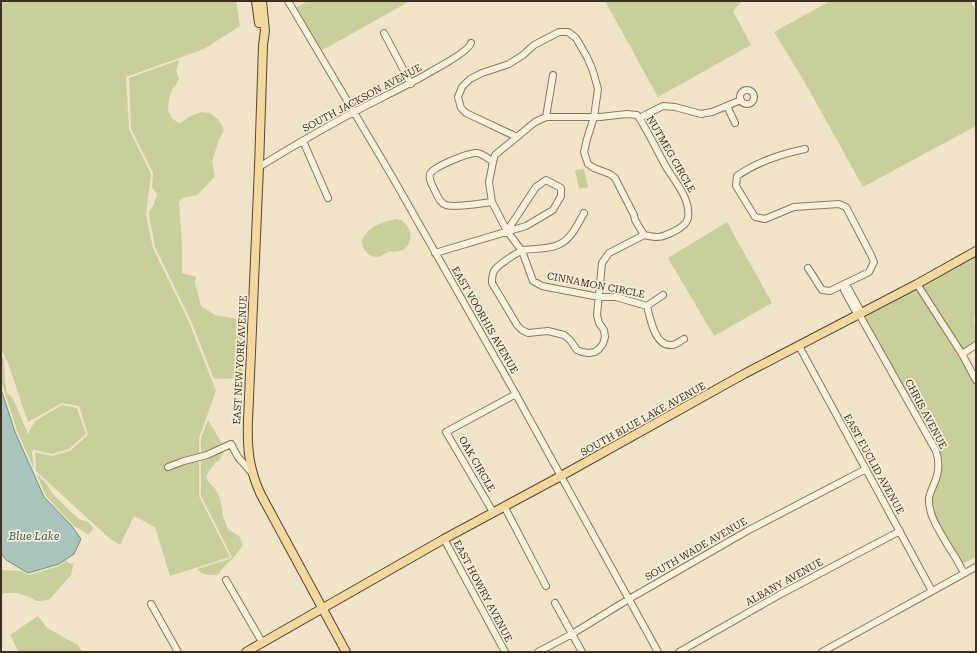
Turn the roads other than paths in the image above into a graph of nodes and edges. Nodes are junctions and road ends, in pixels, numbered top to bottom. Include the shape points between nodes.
1 (256, 1) edge
2 (262, 1) edge
3 (288, 1) edge
4 (384, 33) dead end
5 (471, 43) dead end
6 (263, 45) junction
7 (553, 76) dead end
8 (410, 84) junction
9 (741, 100) dead end
10 (727, 106) junction
11 (354, 112) junction
12 (546, 117) junction
13 (594, 117) junction
14 (640, 118) junction
15 (735, 123) dead end
16 (517, 137) junction
17 (304, 141) junction
18 (805, 149) dead end
19 (492, 162) junction
20 (259, 167) junction
21 (328, 198) dead end
22 (492, 202) junction
23 (584, 214) dead end
24 (507, 231) junction
25 (644, 234) junction
26 (522, 250) junction
27 (976, 251) edge
28 (435, 253) junction
29 (808, 268) dead end
30 (917, 284) junction
31 (845, 285) junction
32 (662, 295) dead end
33 (599, 297) junction
34 (647, 306) junction
35 (859, 314) junction
36 (684, 339) dead end
37 (799, 346) junction
38 (976, 346) edge
39 (962, 354) junction
40 (976, 380) edge
41 (516, 394) junction
42 (168, 467) dead end
43 (866, 469) junction
44 (252, 473) junction
45 (561, 476) junction
46 (504, 506) junction
47 (493, 512) junction
48 (900, 531) junction
49 (444, 539) junction
50 (976, 567) edge
51 (964, 573) junction
52 (226, 580) dead end
53 (546, 586) dead end
54 (932, 591) junction
55 (629, 599) junction
56 (555, 603) dead end
57 (151, 604) dead end
58 (322, 609) junction
59 (572, 634) junction
60 (262, 642) junction
61 (178, 652) edge
62 (246, 652) edge
63 (346, 652) edge
64 (505, 652) edge
65 (538, 652) edge
66 (582, 652) edge
67 (658, 652) edge
68 (679, 652) edge
69 (822, 652) edge

1 - 6 main road, EAST NEW YORK AVENUE
2 - 6 main road, EAST NEW YORK AVENUE via 265,31
3 - 11 street, EAST VOORHIS AVENUE
4 - 8 street
5 - 8 street, SOUTH JACKSON AVENUE via 467,50
6 - 20 main road, EAST NEW YORK AVENUE
7 - 12 street
8 - 11 street, SOUTH JACKSON AVENUE
9 - 10 street
10 - 14 street via 701,114 663,106
10 - 15 street
11 - 17 street, SOUTH JACKSON AVENUE
11 - 28 street, EAST VOORHIS AVENUE
12 - 13 street, NUTMEG CIRCLE
12 - 16 street via 535,122
13 - 14 street, NUTMEG CIRCLE via 627,114
13 - 16 street via 598,89 593,71 576,38 568,32 559,32 534,45 509,64 470,79 462,87 458,97 461,108 466,113
13 - 25 street via 584,152 588,164 615,178
14 - 25 street, NUTMEG CIRCLE via 688,205 688,220 677,230 662,237
16 - 19 street via 495,155
17 - 20 street, SOUTH JACKSON AVENUE
17 - 21 street
18 - 31 street via 788,152 745,171 736,176 736,186 755,217 765,219 794,207 838,204 846,207 874,262 869,272
19 - 22 street, CINNAMON CIRCLE via 489,182
19 - 22 street via 486,156 470,154 433,170 430,180 440,202 445,205
20 - 44 main road, EAST NEW YORK AVENUE via 247,429
22 - 24 street, CINNAMON CIRCLE
23 - 26 street via 561,244
24 - 24 street via 526,226 553,210 561,196 561,188 546,180 536,187
24 - 26 street, CINNAMON CIRCLE
24 - 28 street
25 - 33 street via 609,253 602,263
26 - 33 street, CINNAMON CIRCLE via 533,281 542,286
26 - 33 street via 496,266 492,283 522,330 528,333 548,331 564,335 577,350 595,352 600,349 605,337 597,315
27 - 30 main road, SOUTH BLUE LAKE AVENUE
28 - 41 street, EAST VOORHIS AVENUE
29 - 31 street via 822,290 830,291
30 - 35 main road, SOUTH BLUE LAKE AVENUE
30 - 39 street
31 - 35 street, CHRIS AVENUE via 844,290
32 - 34 street, CINNAMON CIRCLE
33 - 34 street, CINNAMON CIRCLE via 616,297
34 - 36 street via 655,333 662,341 674,345
35 - 37 main road, SOUTH BLUE LAKE AVENUE
35 - 51 street, CHRIS AVENUE via 936,451 939,469 930,494 930,510
37 - 43 street, EAST EUCLID AVENUE
37 - 45 main road, SOUTH BLUE LAKE AVENUE
38 - 39 street
39 - 40 street
41 - 45 street, EAST VOORHIS AVENUE
41 - 47 street, OAK CIRCLE via 446,432
42 - 44 street via 207,455 230,444
43 - 48 street, EAST EUCLID AVENUE
43 - 55 street, SOUTH WADE AVENUE via 747,531
44 - 58 main road, EAST NEW YORK AVENUE
45 - 46 main road, SOUTH BLUE LAKE AVENUE
45 - 55 street, EAST VOORHIS AVENUE
46 - 47 main road, SOUTH BLUE LAKE AVENUE
46 - 53 street
47 - 49 main road, SOUTH BLUE LAKE AVENUE
48 - 54 street, EAST EUCLID AVENUE
48 - 68 street, ALBANY AVENUE
49 - 58 main road, SOUTH BLUE LAKE AVENUE
49 - 64 street, EAST HOWRY AVENUE
50 - 51 street
51 - 54 street
52 - 60 street
54 - 69 street
55 - 59 street, SOUTH WADE AVENUE
55 - 67 street, EAST VOORHIS AVENUE
56 - 59 street
57 - 61 street
58 - 60 main road, SOUTH BLUE LAKE AVENUE
58 - 63 main road, EAST NEW YORK AVENUE
59 - 65 street, SOUTH WADE AVENUE
59 - 66 street
60 - 62 main road, SOUTH BLUE LAKE AVENUE

